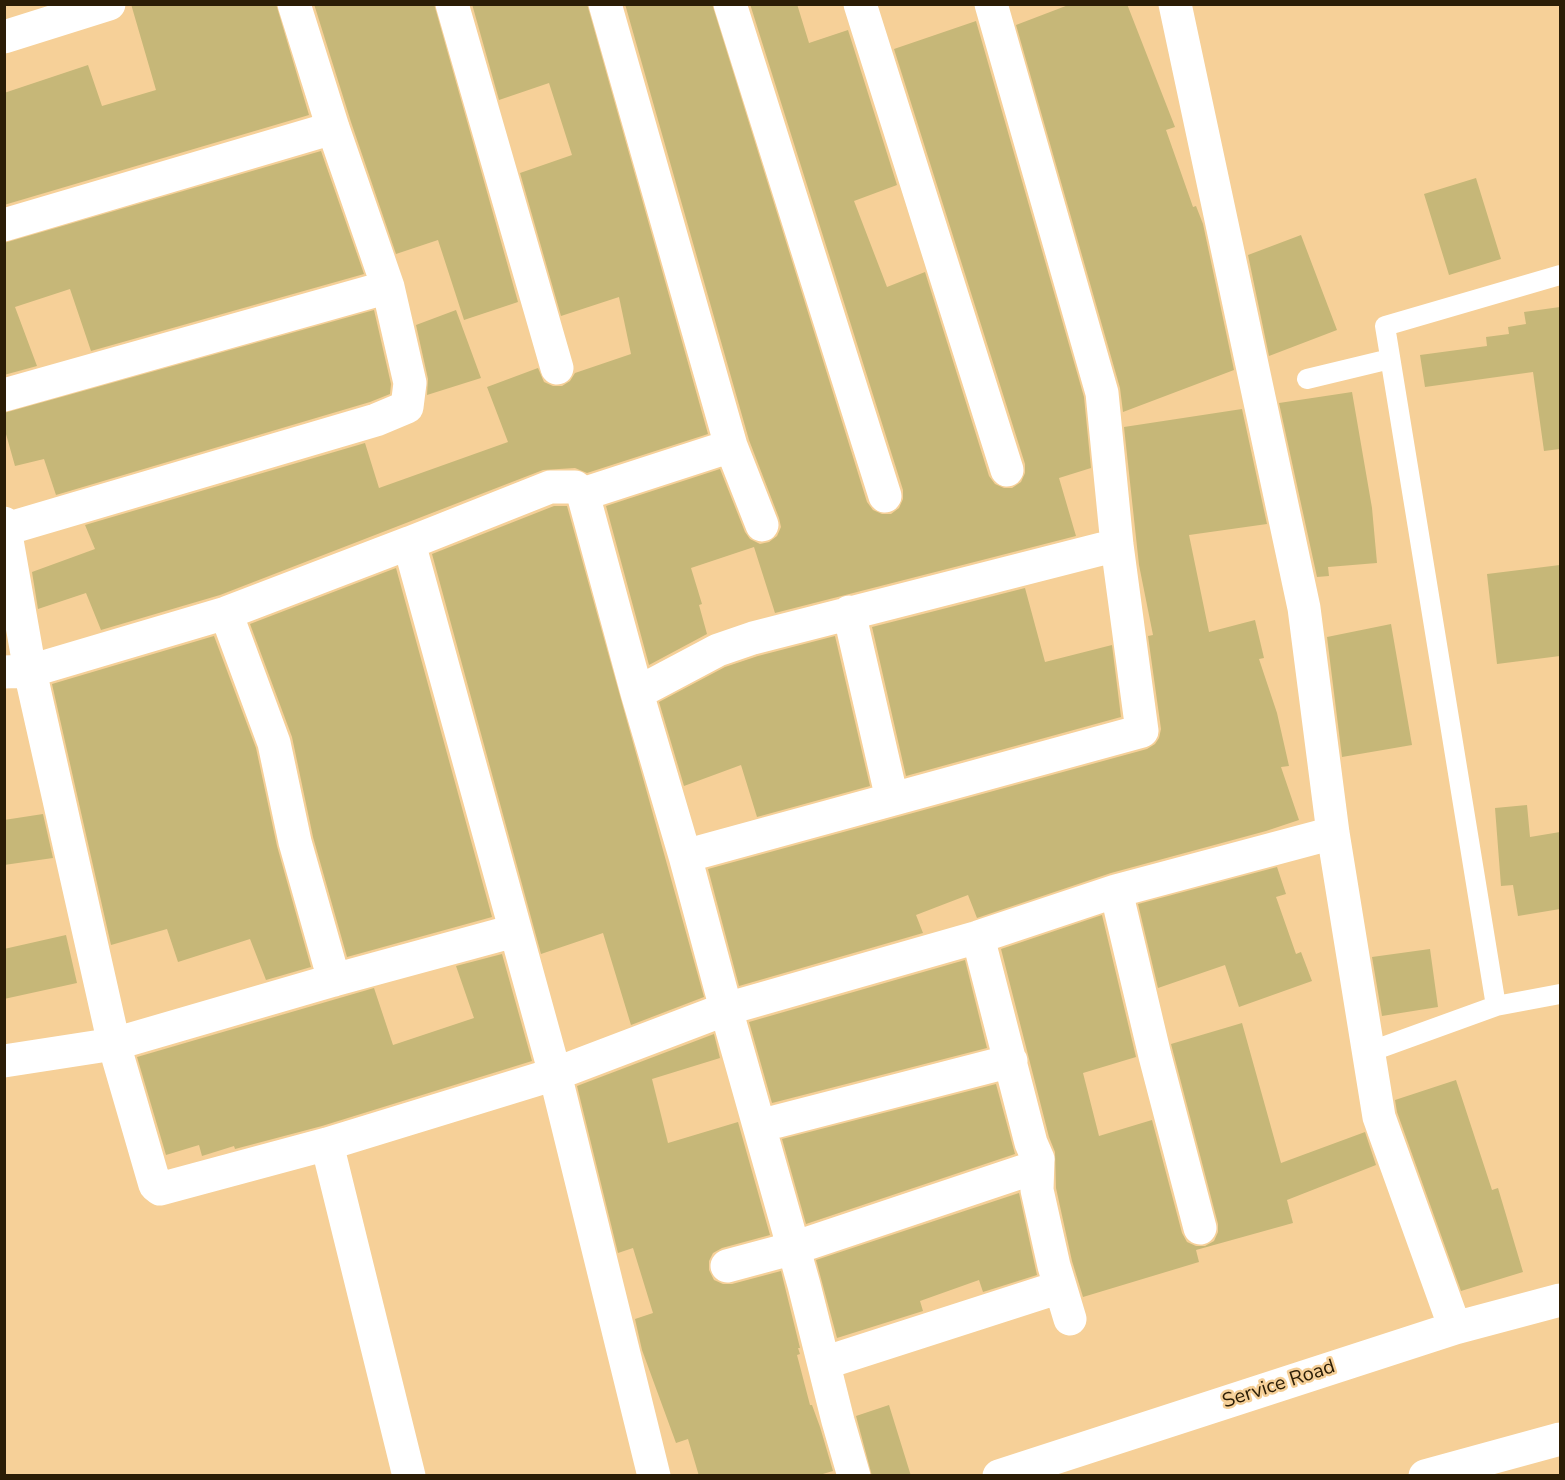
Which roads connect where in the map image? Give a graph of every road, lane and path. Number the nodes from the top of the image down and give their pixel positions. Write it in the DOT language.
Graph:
graph roads {
  1 [pos="109,4"];
  2 [pos="294,4"];
  3 [pos="452,4"];
  4 [pos="605,4"];
  5 [pos="730,4"];
  6 [pos="860,4"];
  7 [pos="991,4"];
  8 [pos="1175,4"];
  9 [pos="4,37"];
  10 [pos="333,128"];
  11 [pos="4,225"];
  12 [pos="1560,275"];
  13 [pos="388,286"];
  14 [pos="1390,359"];
  15 [pos="557,368"];
  16 [pos="1307,379"];
  17 [pos="4,395"];
  18 [pos="731,446"];
  19 [pos="1007,470"];
  20 [pos="583,494"];
  21 [pos="885,496"];
  22 [pos="762,525"];
  23 [pos="5,526"];
  24 [pos="409,543"];
  25 [pos="1117,545"];
  26 [pos="849,612"];
  27 [pos="226,613"];
  28 [pos="17,671"];
  29 [pos="637,693"];
  30 [pos="892,799"];
  31 [pos="1333,833"];
  32 [pos="685,856"];
  33 [pos="1116,891"];
  34 [pos="514,931"];
  35 [pos="978,937"];
  36 [pos="334,980"];
  37 [pos="1560,994"];
  38 [pos="1496,1006"];
  39 [pos="726,1009"];
  40 [pos="114,1044"];
  41 [pos="1369,1052"];
  42 [pos="4,1061"];
  43 [pos="1011,1061"];
  44 [pos="555,1074"];
  45 [pos="759,1126"];
  46 [pos="327,1144"];
  47 [pos="1038,1159"];
  48 [pos="1200,1228"];
  49 [pos="794,1248"];
  50 [pos="727,1266"];
  51 [pos="1060,1287"];
  52 [pos="1560,1300"];
  53 [pos="1070,1319"];
  54 [pos="1455,1328"];
  55 [pos="824,1363"];
  56 [pos="1560,1439"];
  57 [pos="409,1476"];
  58 [pos="654,1476"];
  59 [pos="854,1476"];
  60 [pos="999,1476"];
  61 [pos="1425,1476"];
  1 -- 9 [label="street"];
  2 -- 10 [label="street"];
  3 -- 15 [label="street"];
  4 -- 18 [label="street"];
  5 -- 21 [label="street"];
  6 -- 19 [label="street"];
  7 -- 25 [label="street"];
  8 -- 31 [label="street"];
  10 -- 11 [label="street"];
  10 -- 13 [label="street"];
  12 -- 14 [label="lane"];
  13 -- 17 [label="street"];
  13 -- 23 [label="street"];
  14 -- 16 [label="lane"];
  14 -- 38 [label="lane"];
  18 -- 20 [label="street"];
  18 -- 22 [label="street"];
  20 -- 24 [label="street"];
  20 -- 29 [label="street"];
  23 -- 28 [label="street"];
  24 -- 27 [label="street"];
  24 -- 34 [label="street"];
  25 -- 26 [label="street"];
  25 -- 30 [label="street"];
  26 -- 29 [label="street"];
  26 -- 30 [label="street"];
  27 -- 28 [label="street"];
  27 -- 36 [label="street"];
  28 -- 40 [label="street"];
  29 -- 32 [label="street"];
  30 -- 32 [label="street"];
  31 -- 33 [label="street"];
  31 -- 41 [label="street"];
  32 -- 39 [label="street"];
  33 -- 35 [label="street"];
  33 -- 48 [label="street"];
  34 -- 36 [label="street"];
  34 -- 44 [label="street"];
  35 -- 39 [label="street"];
  35 -- 43 [label="street"];
  36 -- 40 [label="street"];
  37 -- 38 [label="lane"];
  38 -- 41 [label="lane"];
  39 -- 44 [label="street"];
  39 -- 45 [label="street"];
  40 -- 42 [label="street"];
  40 -- 46 [label="street"];
  41 -- 54 [label="street"];
  43 -- 45 [label="street"];
  43 -- 47 [label="street"];
  44 -- 46 [label="street"];
  44 -- 58 [label="street"];
  45 -- 49 [label="street"];
  46 -- 57 [label="street"];
  47 -- 49 [label="street"];
  47 -- 51 [label="street"];
  49 -- 50 [label="street"];
  49 -- 55 [label="street"];
  51 -- 53 [label="street"];
  51 -- 55 [label="street"];
  52 -- 54 [label="street, Service Road"];
  54 -- 60 [label="street, Service Road"];
  55 -- 59 [label="street"];
  56 -- 61 [label="street"];
}
